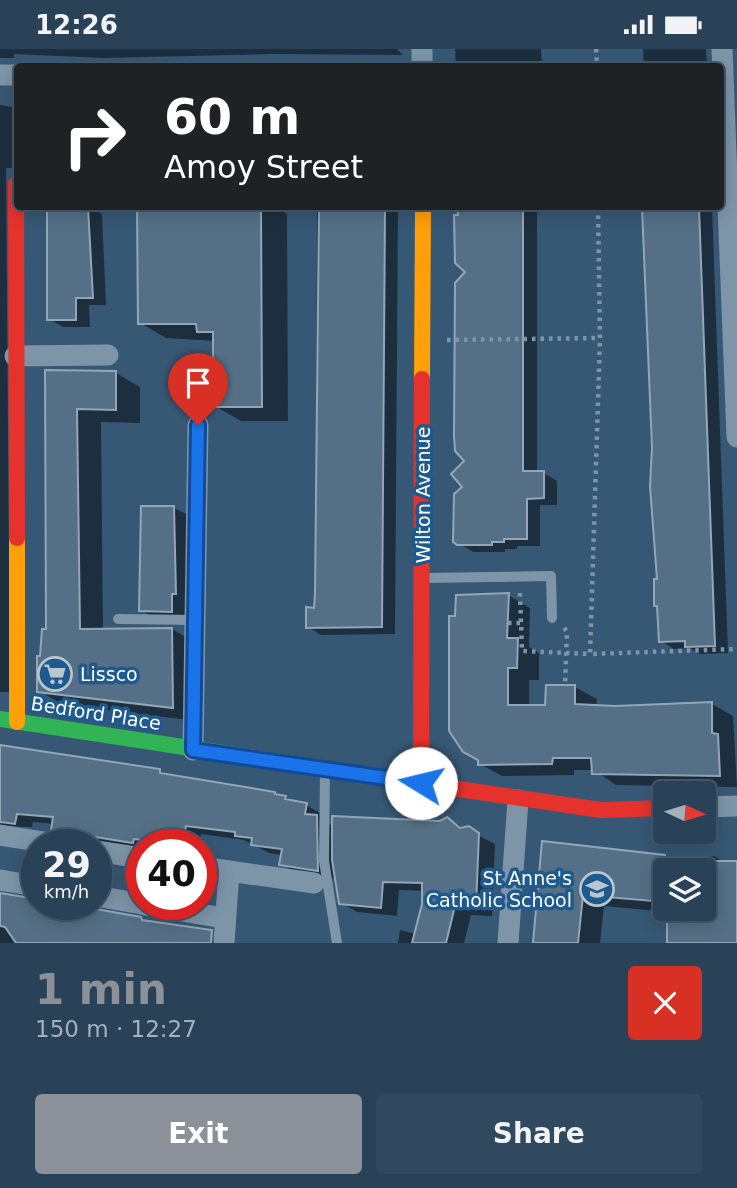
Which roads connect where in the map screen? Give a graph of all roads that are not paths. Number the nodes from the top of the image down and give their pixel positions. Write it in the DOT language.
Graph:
graph roads {
  1 [pos="724,101"];
  2 [pos="16,210"];
  3 [pos="422,210"];
  4 [pos="108,355"];
  5 [pos="15,356"];
  6 [pos="196,391"];
  7 [pos="198,425"];
  8 [pos="737,437"];
  9 [pos="423,578"];
  10 [pos="552,618"];
  11 [pos="118,619"];
  12 [pos="197,619"];
  13 [pos="0,719"];
  14 [pos="17,722"];
  15 [pos="193,750"];
  16 [pos="325,767"];
  17 [pos="421,783"];
  18 [pos="518,800"];
  19 [pos="737,806"];
  20 [pos="716,807"];
  21 [pos="653,808"];
  22 [pos="0,835"];
  23 [pos="21,838"];
  24 [pos="217,869"];
  25 [pos="229,871"];
  26 [pos="0,880"];
  27 [pos="21,883"];
  28 [pos="314,883"];
  29 [pos="217,917"];
  30 [pos="224,918"];
  31 [pos="224,943"];
  32 [pos="337,943"];
  33 [pos="509,943"];
  1 -- 8 [label="street"];
  2 -- 5 [label="street"];
  3 -- 9 [label="street, Wilton Avenue"];
  4 -- 5 [label="street"];
  5 -- 14 [label="street"];
  6 -- 7 [label="lane"];
  7 -- 12 [label="street"];
  9 -- 10 [label="lane"];
  9 -- 17 [label="street, Wilton Avenue"];
  11 -- 12 [label="lane"];
  12 -- 15 [label="street"];
  13 -- 14 [label="street, Bedford Place"];
  14 -- 15 [label="street, Bedford Place"];
  15 -- 16 [label="street, Bedford Place"];
  16 -- 17 [label="street, Bedford Place"];
  16 -- 32 [label="lane"];
  17 -- 18 [label="street, Bedford Place"];
  18 -- 21 [label="street, Bedford Place"];
  18 -- 33 [label="street"];
  19 -- 20 [label="street"];
  22 -- 23 [label="street"];
  24 -- 25 [label="street"];
  25 -- 28 [label="street"];
  25 -- 30 [label="street"];
  26 -- 27 [label="street"];
  29 -- 30 [label="street"];
  30 -- 31 [label="street"];
}
